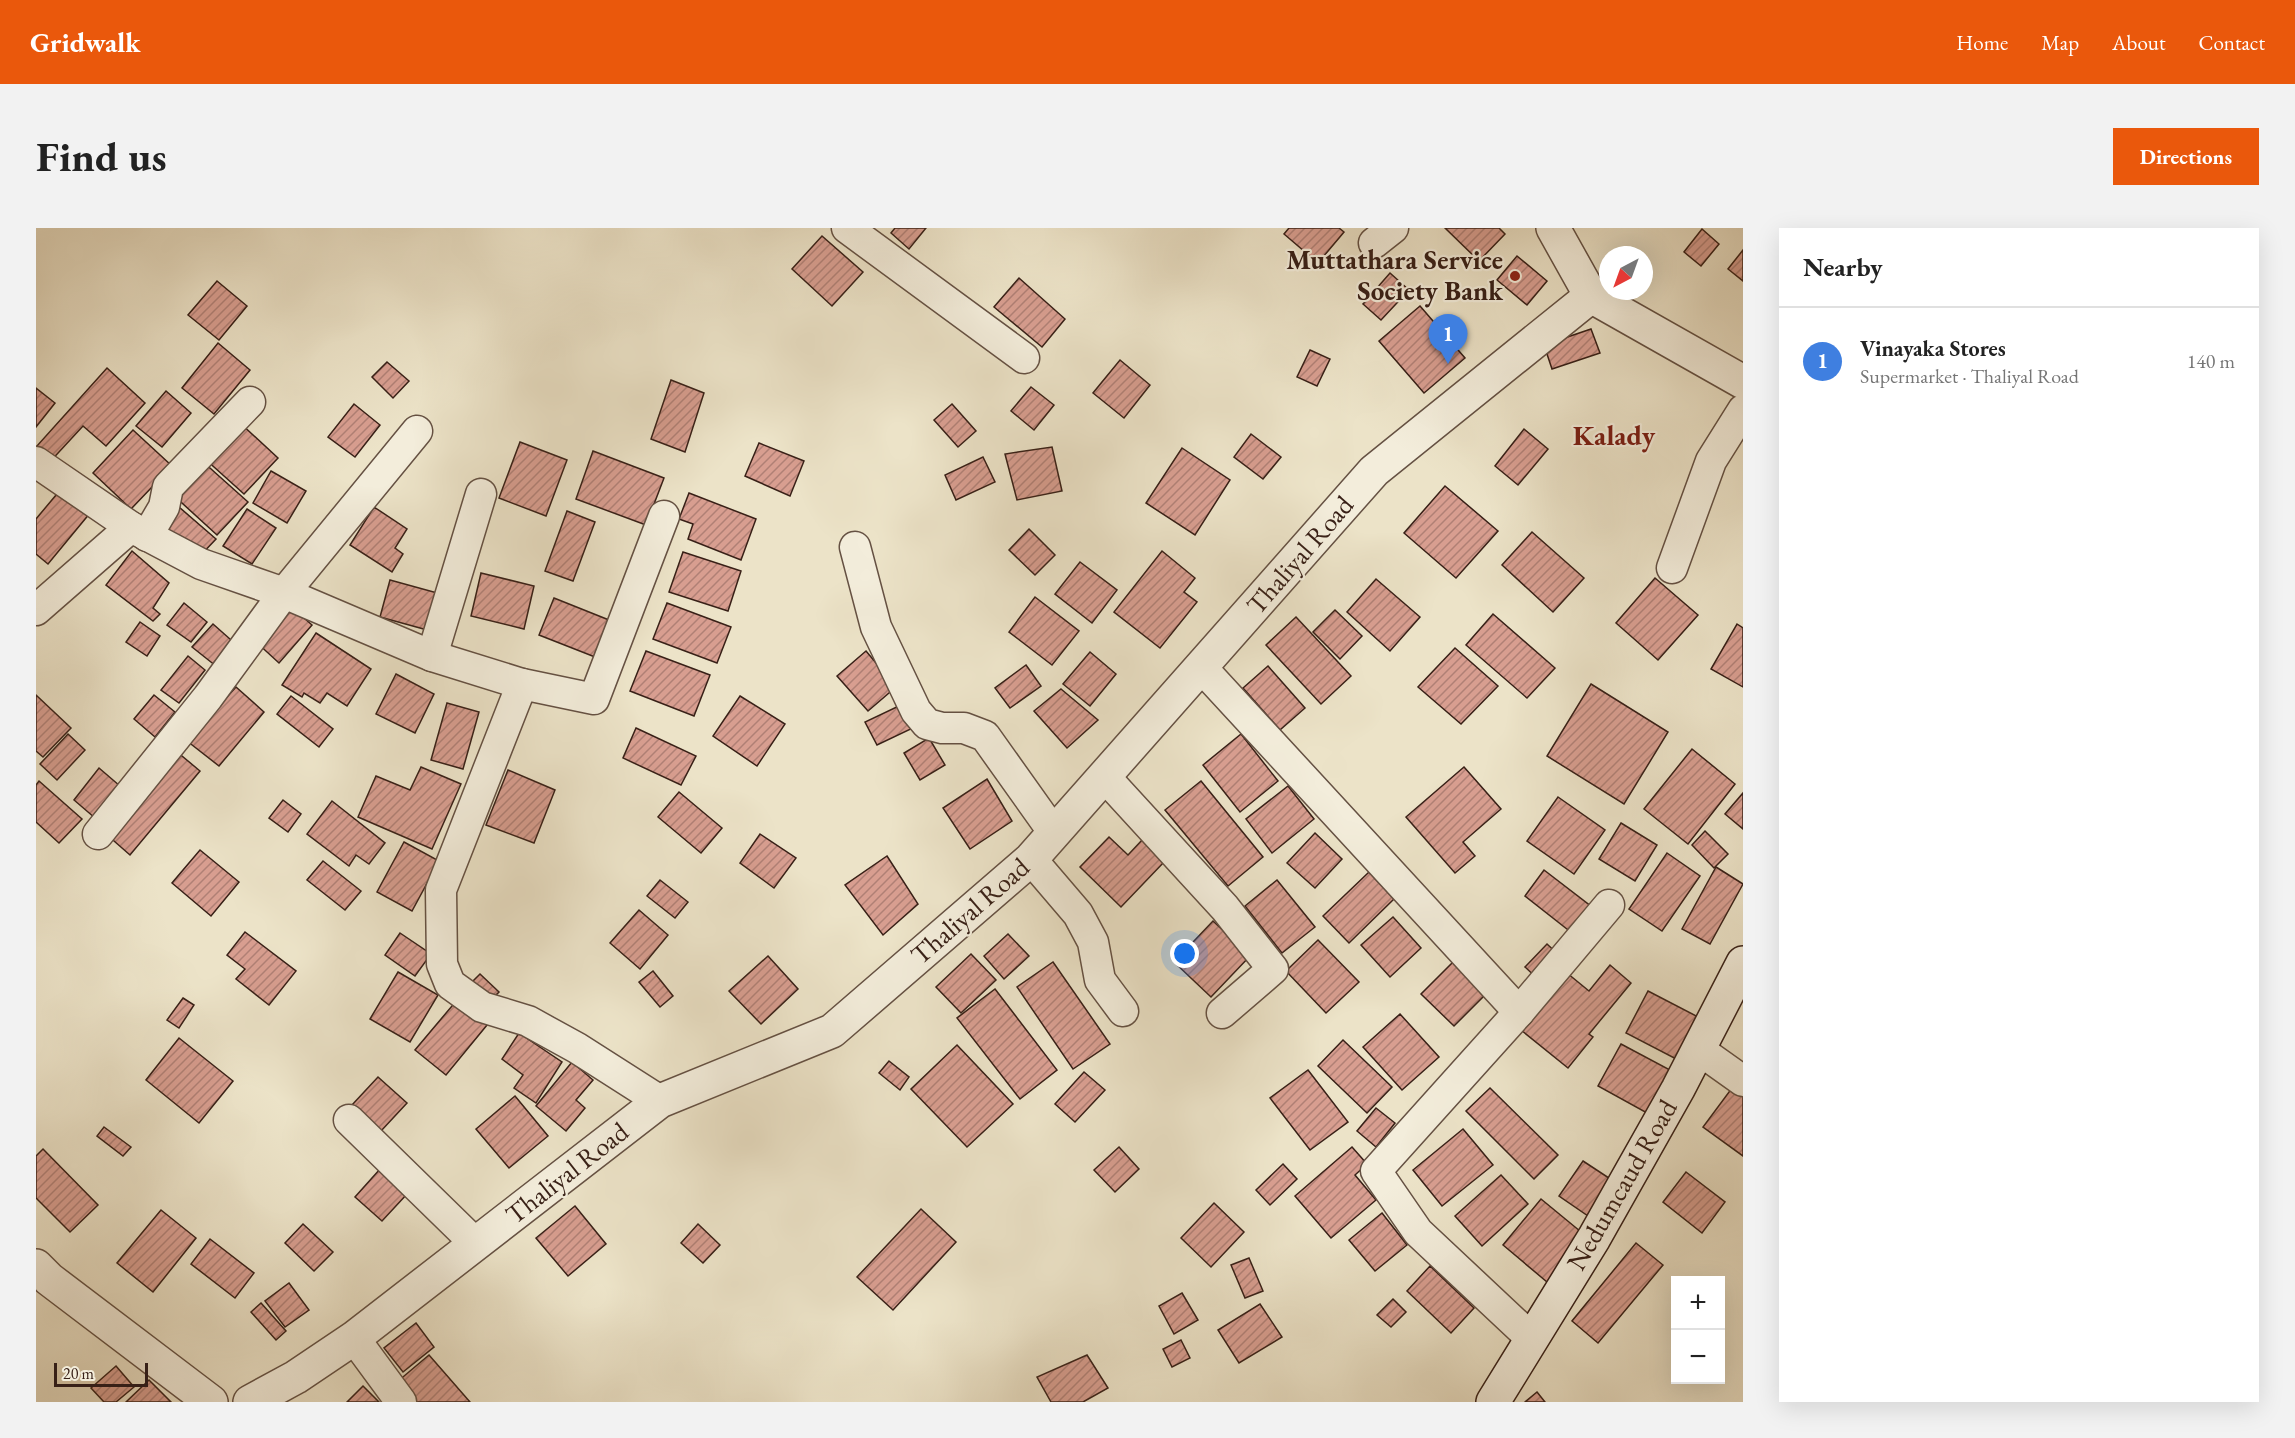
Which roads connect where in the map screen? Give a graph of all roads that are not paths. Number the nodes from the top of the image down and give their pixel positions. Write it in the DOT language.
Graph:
graph roads {
  1 [pos="847,228"];
  2 [pos="1554,228"];
  3 [pos="1591,296"];
  4 [pos="1024,358"];
  5 [pos="1743,382"];
  6 [pos="250,402"];
  7 [pos="1743,410"];
  8 [pos="417,431"];
  9 [pos="36,462"];
  10 [pos="481,494"];
  11 [pos="664,516"];
  12 [pos="139,531"];
  13 [pos="855,547"];
  14 [pos="1672,568"];
  15 [pos="284,593"];
  16 [pos="36,610"];
  17 [pos="432,656"];
  18 [pos="1201,667"];
  19 [pos="522,684"];
  20 [pos="1104,776"];
  21 [pos="1054,833"];
  22 [pos="98,834"];
  23 [pos="1030,859"];
  24 [pos="1609,905"];
  25 [pos="1743,963"];
  26 [pos="1123,1011"];
  27 [pos="1520,1012"];
  28 [pos="1222,1013"];
  29 [pos="1698,1049"];
  30 [pos="1743,1081"];
  31 [pos="660,1101"];
  32 [pos="349,1120"];
  33 [pos="476,1244"];
  34 [pos="36,1266"];
  35 [pos="354,1338"];
  36 [pos="1531,1338"];
  37 [pos="211,1402"];
  38 [pos="250,1402"];
  39 [pos="401,1402"];
  40 [pos="1492,1402"];
  1 -- 4 [label="street"];
  2 -- 3 [label="street"];
  3 -- 5 [label="street"];
  3 -- 18 [label="street, Thaliyal Road"];
  6 -- 12 [label="street"];
  7 -- 14 [label="street"];
  8 -- 15 [label="street"];
  9 -- 12 [label="street"];
  10 -- 17 [label="street"];
  11 -- 19 [label="street"];
  12 -- 15 [label="street"];
  12 -- 16 [label="street"];
  13 -- 21 [label="street"];
  15 -- 17 [label="street"];
  15 -- 22 [label="street"];
  17 -- 19 [label="street"];
  18 -- 20 [label="street, Thaliyal Road"];
  18 -- 27 [label="street"];
  19 -- 31 [label="street"];
  20 -- 21 [label="street, Thaliyal Road"];
  20 -- 28 [label="street"];
  21 -- 23 [label="street, Thaliyal Road"];
  23 -- 26 [label="street"];
  23 -- 31 [label="street, Thaliyal Road"];
  24 -- 27 [label="street"];
  25 -- 29 [label="street, Nedumcaud Road"];
  27 -- 36 [label="street"];
  29 -- 30 [label="street"];
  29 -- 36 [label="street, Nedumcaud Road"];
  31 -- 33 [label="street, Thaliyal Road"];
  32 -- 33 [label="street"];
  33 -- 35 [label="street, Thaliyal Road"];
  34 -- 37 [label="street"];
  35 -- 38 [label="street, Thaliyal Road"];
  35 -- 39 [label="street"];
  36 -- 40 [label="street, Nedumcaud Road"];
}
